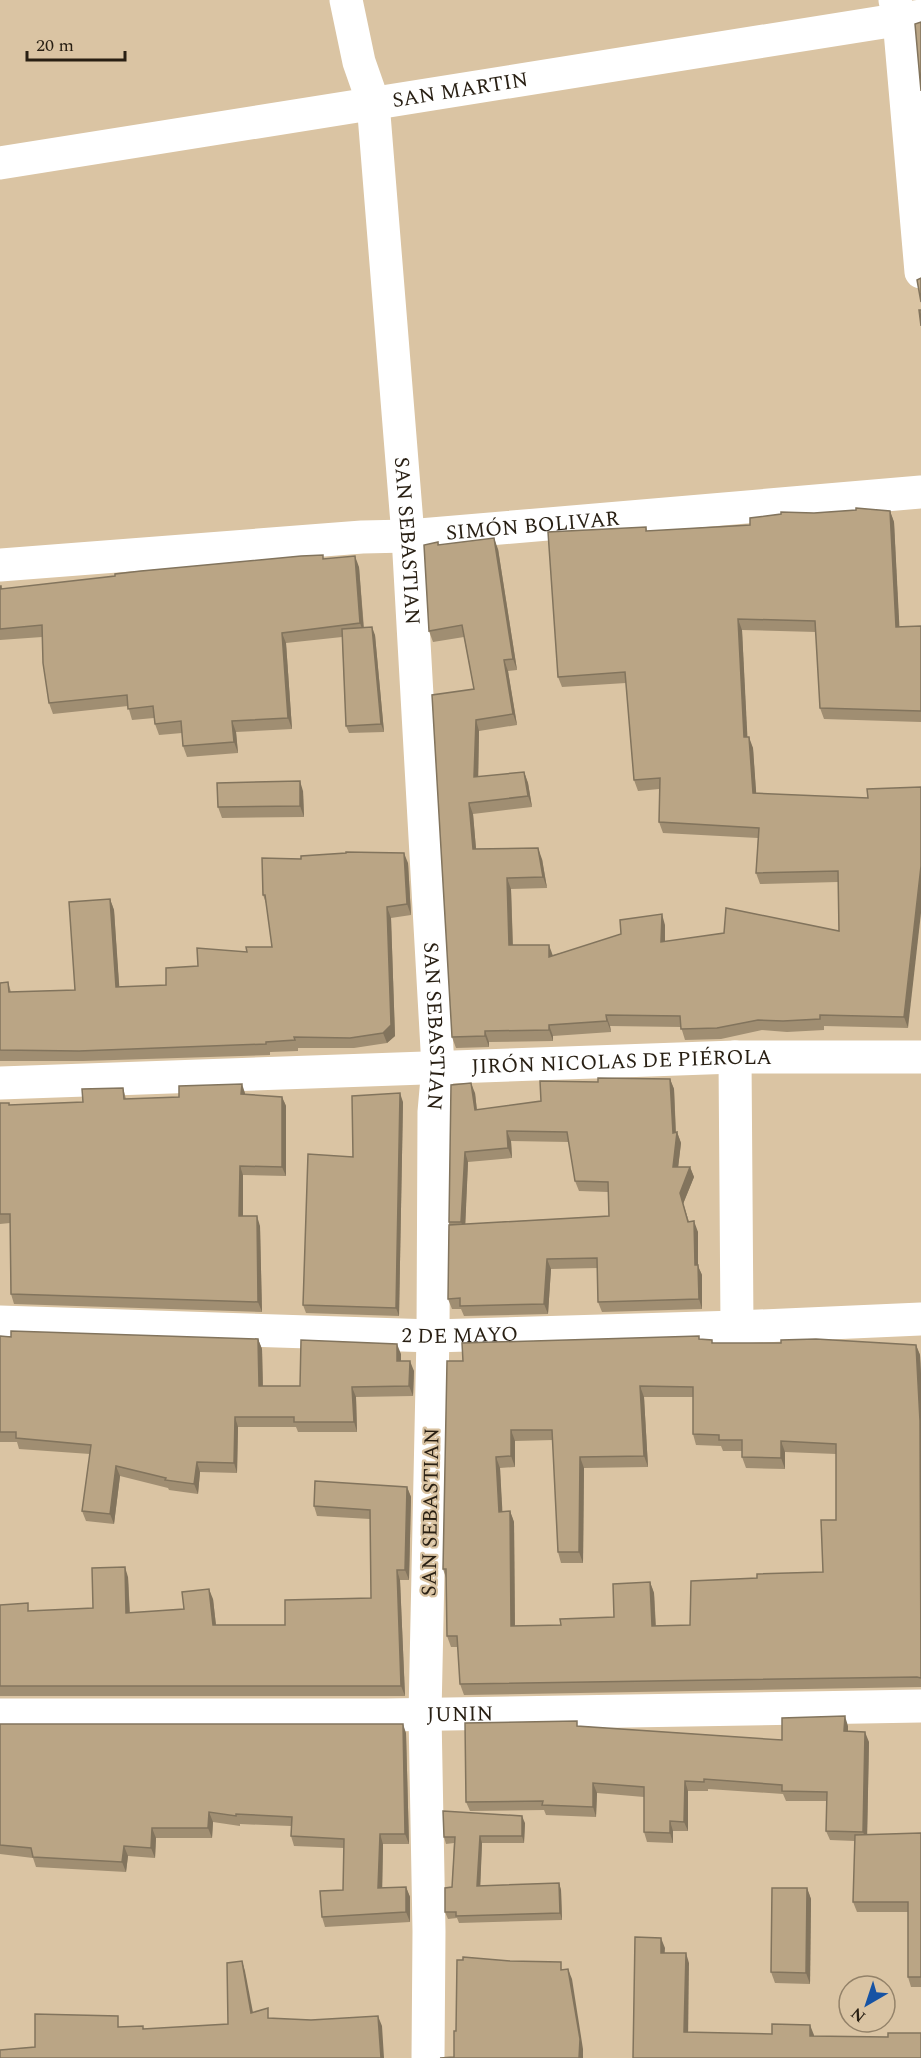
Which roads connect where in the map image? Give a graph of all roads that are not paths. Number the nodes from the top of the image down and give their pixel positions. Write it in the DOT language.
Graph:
graph roads {
  1 [pos="346,0"];
  2 [pos="905,12"];
  3 [pos="374,102"];
  4 [pos="0,163"];
  5 [pos="921,272"];
  6 [pos="921,492"];
  7 [pos="408,536"];
  8 [pos="0,565"];
  9 [pos="735,1057"];
  10 [pos="921,1057"];
  11 [pos="438,1067"];
  12 [pos="0,1083"];
  13 [pos="921,1318"];
  14 [pos="0,1322"];
  15 [pos="737,1328"];
  16 [pos="433,1336"];
  17 [pos="921,1706"];
  18 [pos="425,1714"];
  19 [pos="0,1715"];
  20 [pos="428,2058"];
  1 -- 3 [label="street, SAN SEBASTIAN"];
  2 -- 3 [label="street, SAN MARTIN"];
  2 -- 5 [label="street"];
  3 -- 4 [label="street, SAN MARTIN"];
  3 -- 7 [label="street, SAN SEBASTIAN"];
  6 -- 7 [label="street, SIMÓN BOLIVAR"];
  7 -- 8 [label="street, SIMÓN BOLIVAR"];
  7 -- 11 [label="street, SAN SEBASTIAN"];
  9 -- 10 [label="street, JIRÓN NICOLAS DE PIÉROLA"];
  9 -- 11 [label="street, JIRÓN NICOLAS DE PIÉROLA"];
  9 -- 15 [label="street"];
  11 -- 12 [label="street, JIRÓN NICOLAS DE PIÉROLA"];
  11 -- 16 [label="street, SAN SEBASTIAN"];
  13 -- 15 [label="street, 2 DE MAYO"];
  14 -- 16 [label="street, 2 DE MAYO"];
  15 -- 16 [label="street, 2 DE MAYO"];
  16 -- 18 [label="street, SAN SEBASTIAN"];
  17 -- 18 [label="street, JUNIN"];
  18 -- 19 [label="street, JUNIN"];
  18 -- 20 [label="street, SAN SEBASTIAN"];
}
